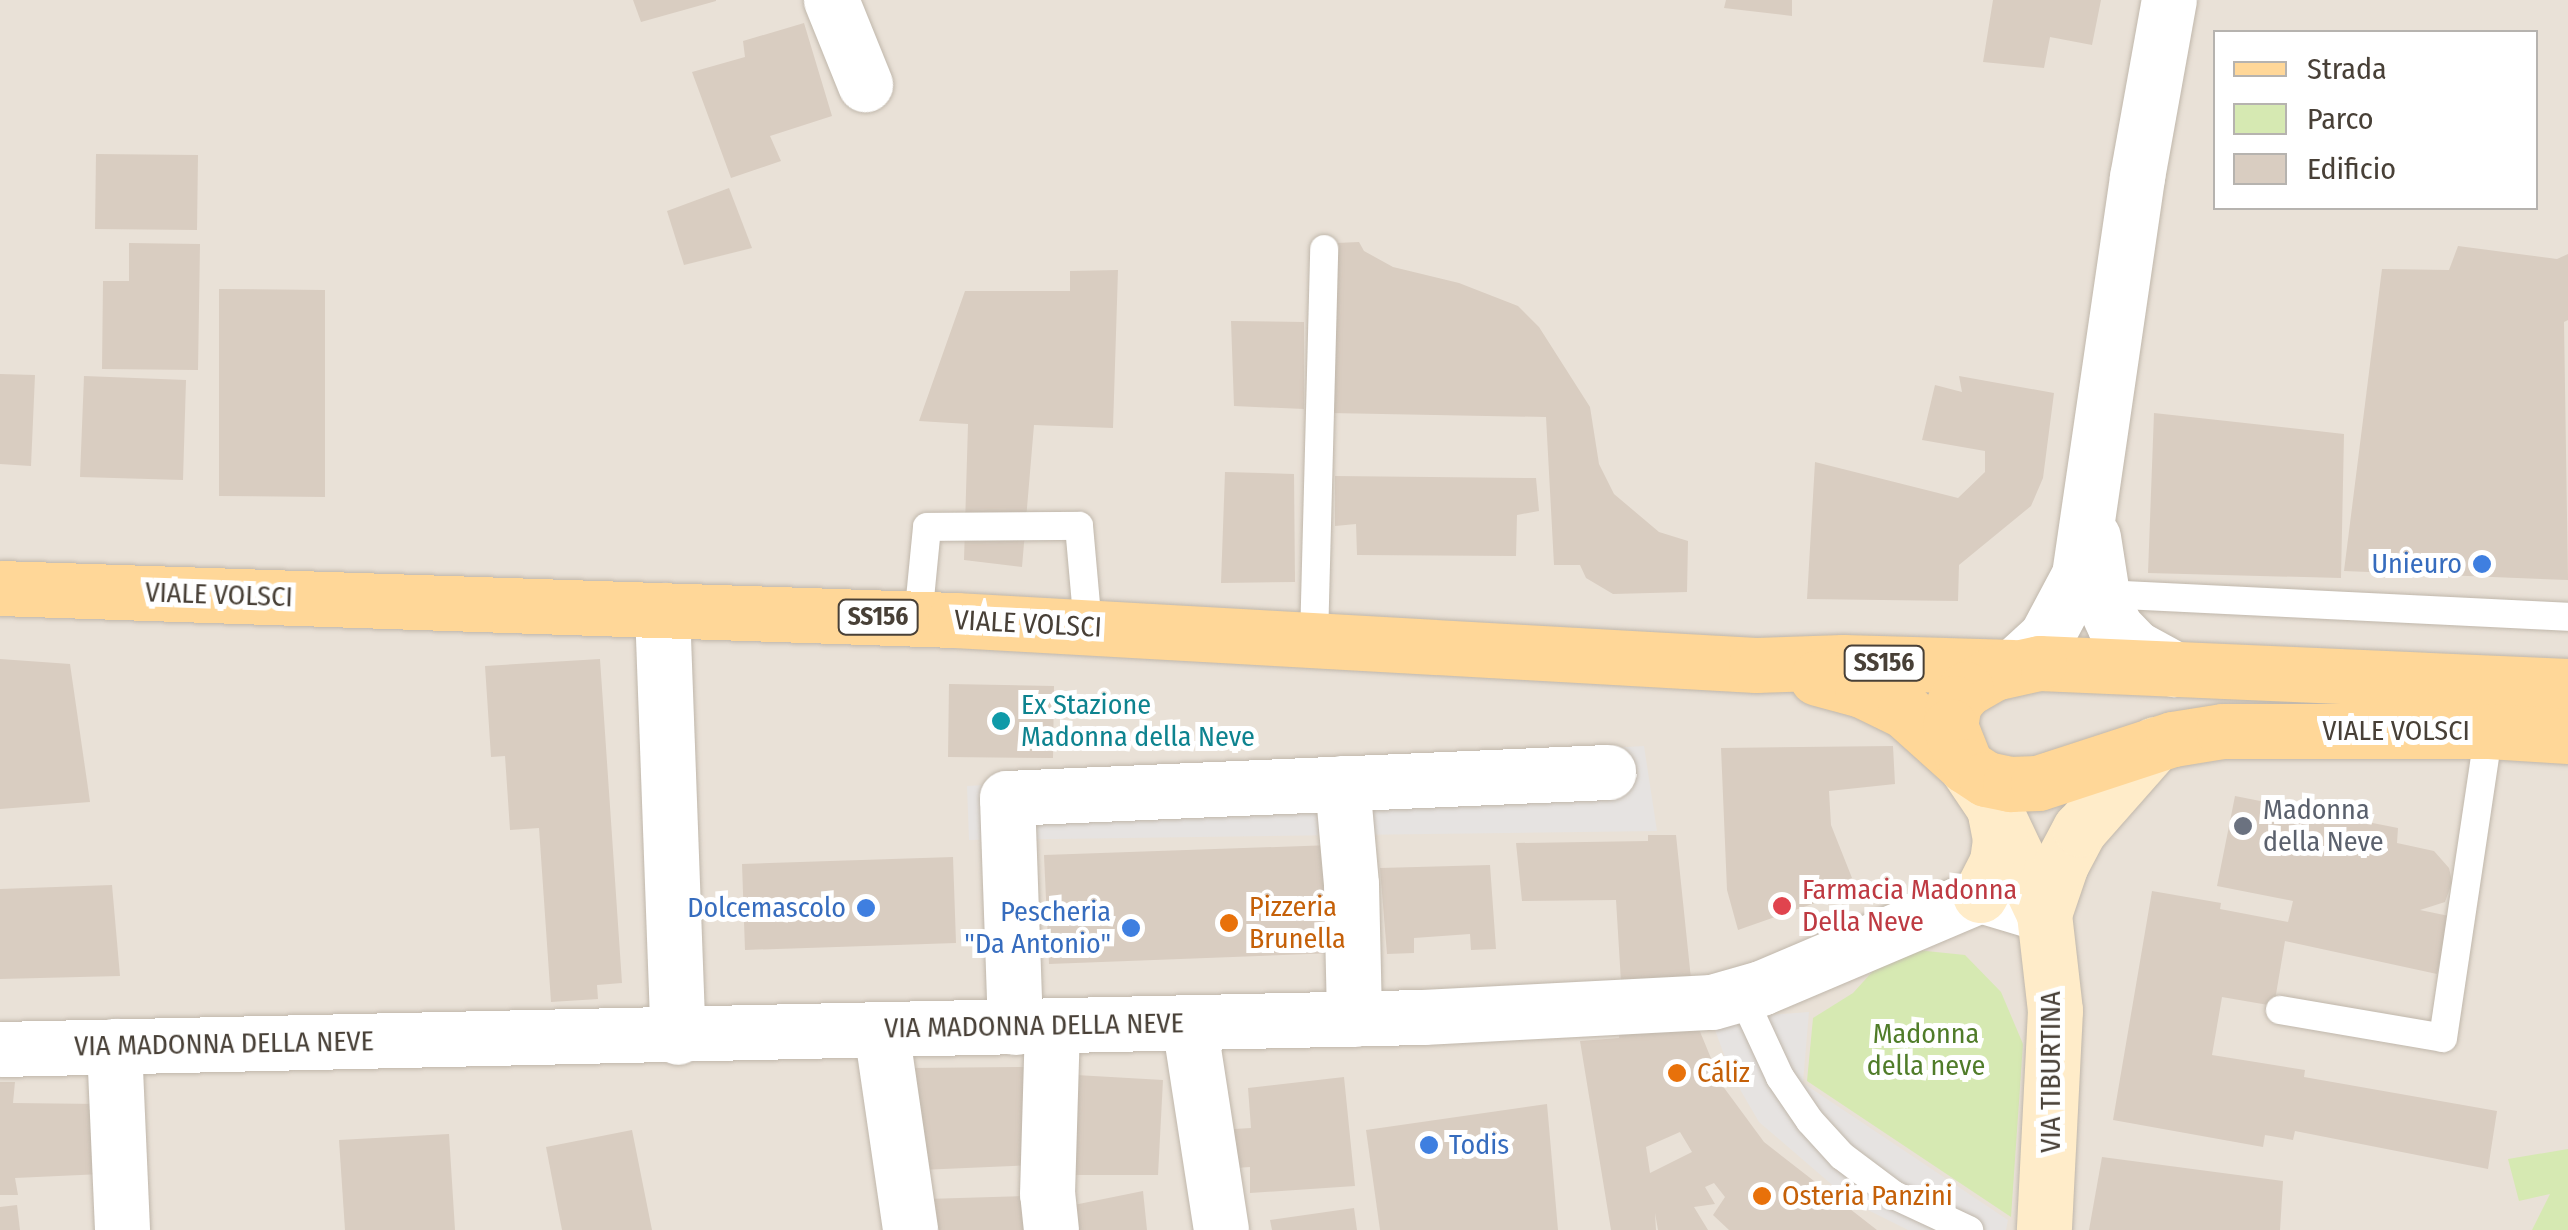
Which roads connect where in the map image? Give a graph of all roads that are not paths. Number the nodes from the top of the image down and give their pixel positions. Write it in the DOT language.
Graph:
graph roads {
  1 [pos="831,0"];
  2 [pos="2169,0"];
  3 [pos="864,84"];
  4 [pos="1324,248"];
  5 [pos="2090,520"];
  6 [pos="0,588"];
  7 [pos="2102,594"];
  8 [pos="662,610"];
  9 [pos="2568,617"];
  10 [pos="918,619"];
  11 [pos="1088,628"];
  12 [pos="1314,640"];
  13 [pos="1756,665"];
  14 [pos="2013,667"];
  15 [pos="2200,669"];
  16 [pos="2568,686"];
  17 [pos="2489,731"];
  18 [pos="2568,736"];
  19 [pos="2155,744"];
  20 [pos="1608,772"];
  21 [pos="1342,783"];
  22 [pos="1980,786"];
  23 [pos="1980,894"];
  24 [pos="2044,914"];
  25 [pos="1741,993"];
  26 [pos="2280,1010"];
  27 [pos="1354,1018"];
  28 [pos="1189,1022"];
  29 [pos="1034,1026"];
  30 [pos="881,1030"];
  31 [pos="678,1036"];
  32 [pos="114,1046"];
  33 [pos="0,1049"];
  34 [pos="122,1230"];
  35 [pos="910,1230"];
  36 [pos="1051,1230"];
  37 [pos="1221,1230"];
  38 [pos="1969,1230"];
  39 [pos="2044,1230"];
  1 -- 3 [label="street"];
  2 -- 5 [label="street"];
  4 -- 12 [label="lane"];
  5 -- 7 [label="street"];
  5 -- 14 [label="street"];
  6 -- 8 [label="main road, VIALE VOLSCI / SS156"];
  7 -- 9 [label="lane"];
  7 -- 15 [label="street"];
  8 -- 10 [label="main road, VIALE VOLSCI / SS156"];
  8 -- 31 [label="street"];
  10 -- 11 [label="main road, VIALE VOLSCI / SS156"];
  10 -- 11 [label="lane"];
  11 -- 12 [label="main road, VIALE VOLSCI / SS156"];
  12 -- 13 [label="main road, VIALE VOLSCI / SS156"];
  13 -- 14 [label="main road, SS156"];
  13 -- 22 [label="main road, SS156"];
  14 -- 15 [label="main road, VIALE VOLSCI"];
  14 -- 22 [label="main road"];
  15 -- 16 [label="main road, VIALE VOLSCI"];
  17 -- 18 [label="main road, VIALE VOLSCI"];
  17 -- 19 [label="main road, VIALE VOLSCI"];
  17 -- 26 [label="lane"];
  19 -- 22 [label="main road, VIALE VOLSCI"];
  19 -- 24 [label="street"];
  20 -- 21 [label="street"];
  21 -- 27 [label="street"];
  21 -- 29 [label="street"];
  22 -- 23 [label="street"];
  22 -- 24 [label="street"];
  23 -- 24 [label="street"];
  23 -- 25 [label="street, VIA MADONNA DELLA NEVE"];
  24 -- 39 [label="street, VIA TIBURTINA"];
  25 -- 27 [label="street, VIA MADONNA DELLA NEVE"];
  25 -- 38 [label="lane"];
  27 -- 28 [label="street, VIA MADONNA DELLA NEVE"];
  28 -- 29 [label="street, VIA MADONNA DELLA NEVE"];
  28 -- 37 [label="street"];
  29 -- 30 [label="street, VIA MADONNA DELLA NEVE"];
  29 -- 36 [label="street"];
  30 -- 31 [label="street, VIA MADONNA DELLA NEVE"];
  30 -- 35 [label="street"];
  31 -- 32 [label="street, VIA MADONNA DELLA NEVE"];
  32 -- 33 [label="street, VIA MADONNA DELLA NEVE"];
  32 -- 34 [label="street"];
}
